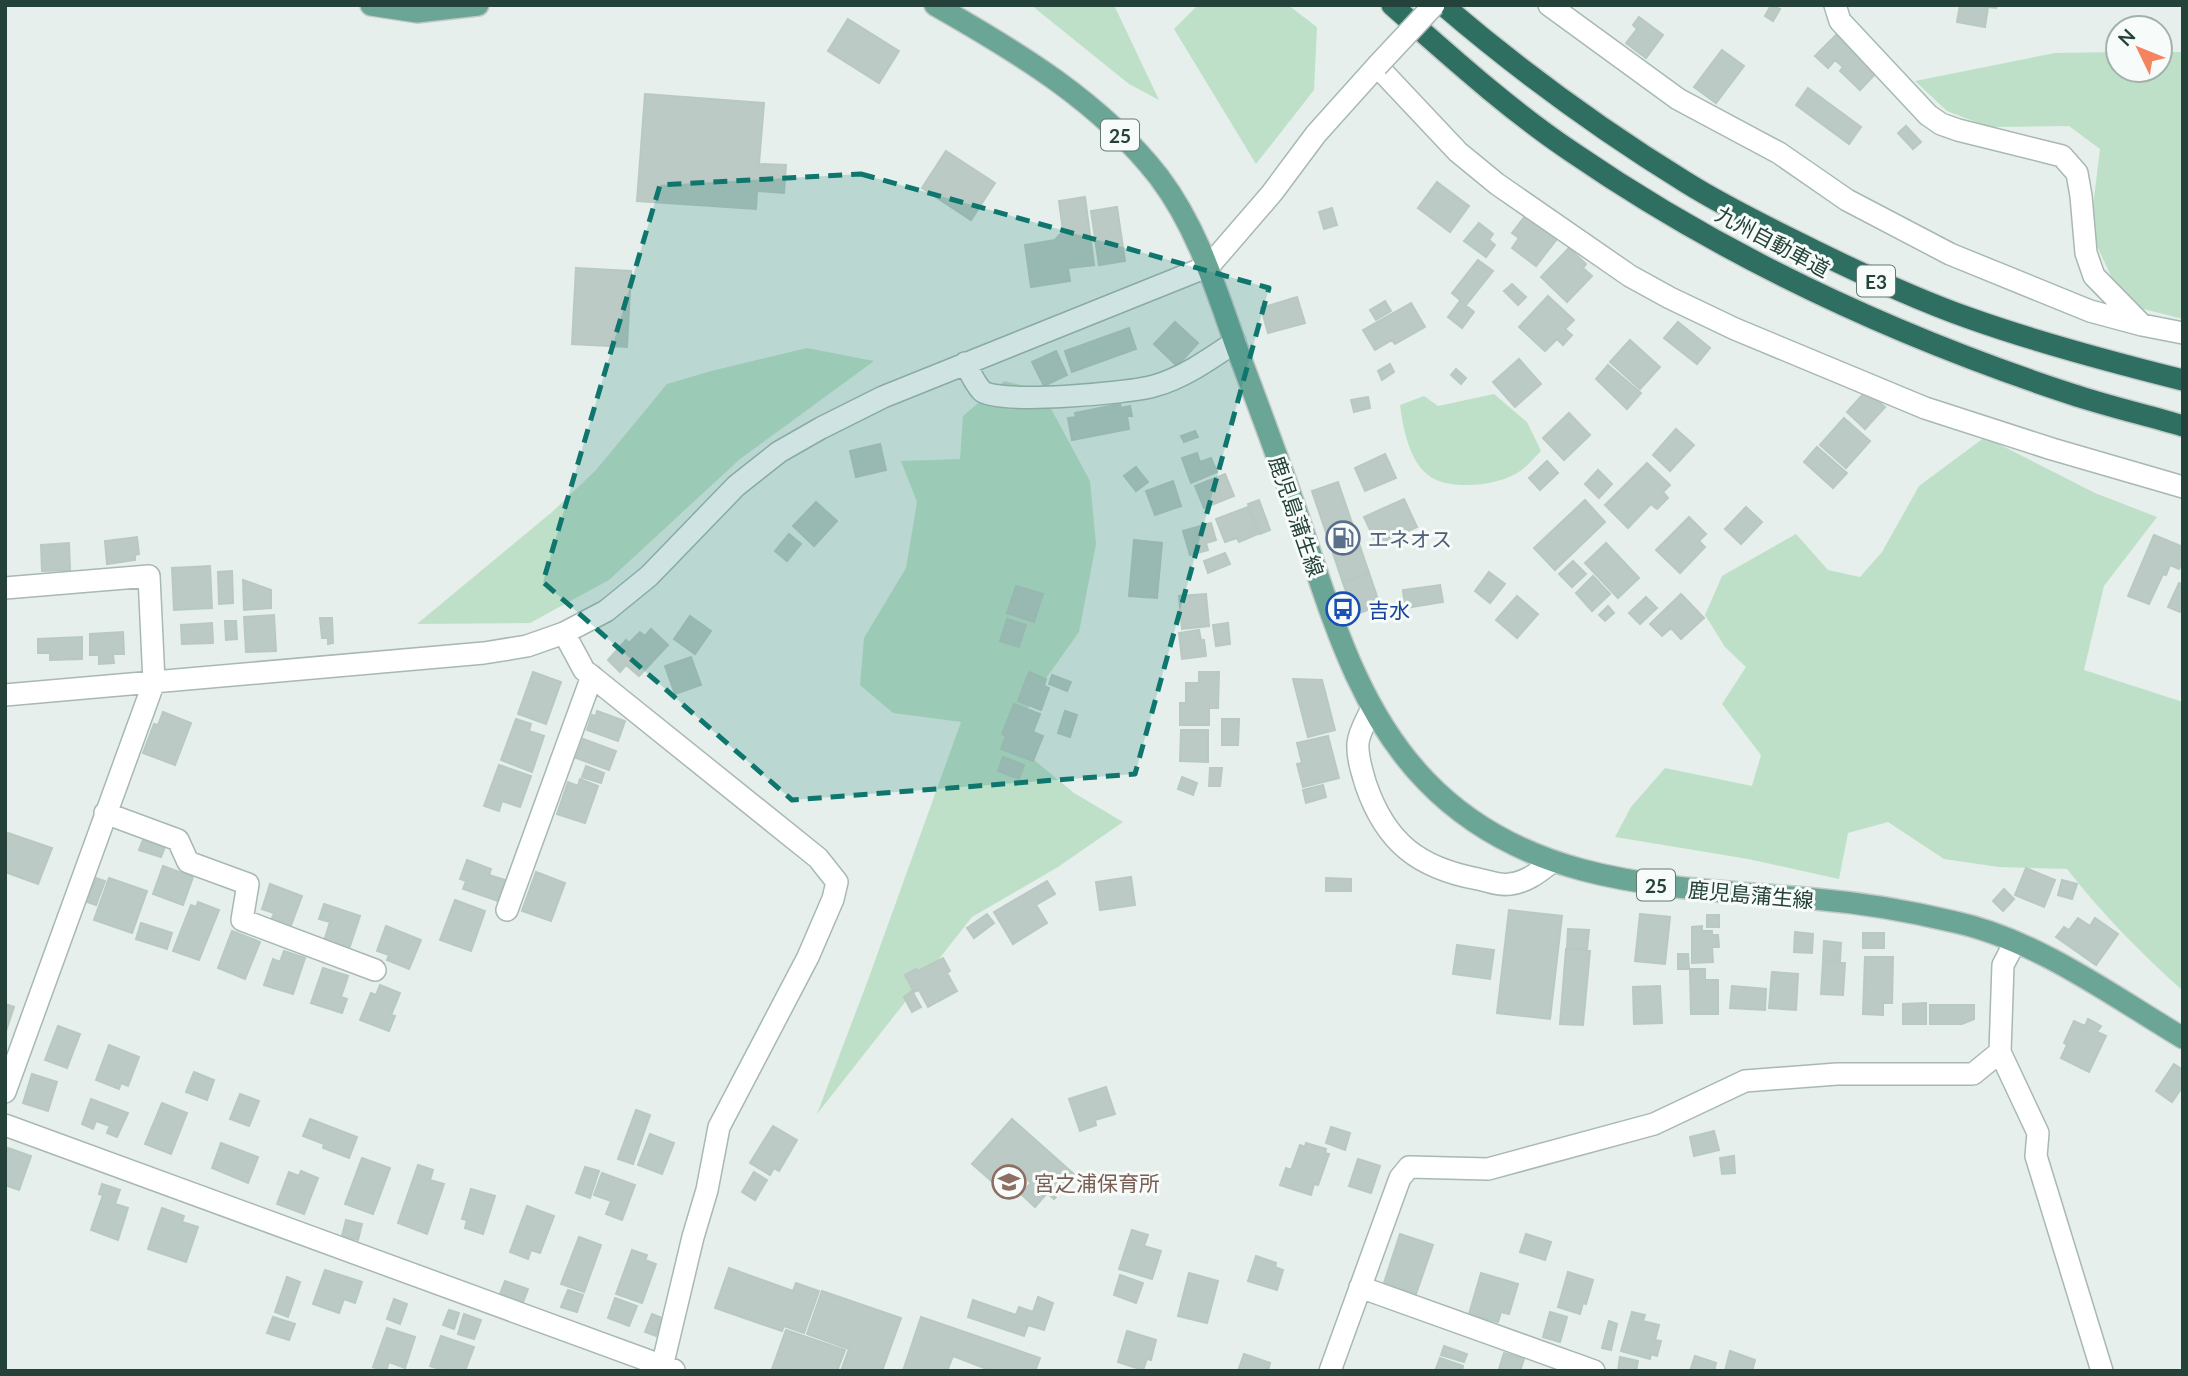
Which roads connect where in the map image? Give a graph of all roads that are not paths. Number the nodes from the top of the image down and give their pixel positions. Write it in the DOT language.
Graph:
graph roads {
  1 [pos="371,5"];
  2 [pos="478,5"];
  3 [pos="935,5"];
  4 [pos="1392,5"];
  5 [pos="1434,5"];
  6 [pos="1443,5"];
  7 [pos="1549,5"];
  8 [pos="1835,5"];
  9 [pos="1377,66"];
  10 [pos="1209,266"];
  11 [pos="2142,325"];
  12 [pos="2183,333"];
  13 [pos="1235,342"];
  14 [pos="965,363"];
  15 [pos="2183,380"];
  16 [pos="2183,426"];
  17 [pos="2183,487"];
  18 [pos="5,588"];
  19 [pos="564,633"];
  20 [pos="592,676"];
  21 [pos="154,682"];
  22 [pos="5,695"];
  23 [pos="1372,708"];
  24 [pos="105,813"];
  25 [pos="1552,862"];
  26 [pos="507,909"];
  27 [pos="2015,942"];
  28 [pos="375,970"];
  29 [pos="2183,1038"];
  30 [pos="2000,1052"];
  31 [pos="5,1092"];
  32 [pos="5,1125"];
  33 [pos="1360,1287"];
  34 [pos="667,1369"];
  35 [pos="1330,1371"];
  36 [pos="1594,1371"];
  37 [pos="2102,1371"];
  1 -- 2 [label="main road"];
  3 -- 10 [label="main road, 鹿児島蒲生線 / 25"];
  4 -- 16 [label="highway, 九州自動車道 / E3"];
  5 -- 9 [label="street, bridge"];
  6 -- 15 [label="highway, 九州自動車道 / E3"];
  7 -- 11 [label="street"];
  8 -- 11 [label="street"];
  9 -- 10 [label="street"];
  9 -- 17 [label="street"];
  10 -- 13 [label="main road, 鹿児島蒲生線 / 25"];
  10 -- 14 [label="street"];
  11 -- 12 [label="street"];
  13 -- 14 [label="street"];
  13 -- 23 [label="main road, 鹿児島蒲生線 / 25"];
  14 -- 19 [label="street"];
  18 -- 21 [label="street"];
  19 -- 20 [label="street"];
  19 -- 21 [label="street"];
  20 -- 26 [label="street"];
  20 -- 34 [label="street"];
  21 -- 22 [label="street"];
  21 -- 24 [label="street"];
  23 -- 25 [label="main road, 鹿児島蒲生線 / 25"];
  23 -- 25 [label="street"];
  24 -- 28 [label="street"];
  24 -- 31 [label="street"];
  25 -- 27 [label="main road, 鹿児島蒲生線 / 25"];
  27 -- 29 [label="main road, 鹿児島蒲生線 / 25"];
  27 -- 30 [label="street"];
  30 -- 33 [label="street"];
  30 -- 37 [label="street"];
  32 -- 34 [label="street"];
  33 -- 35 [label="street"];
  33 -- 36 [label="street"];
}
